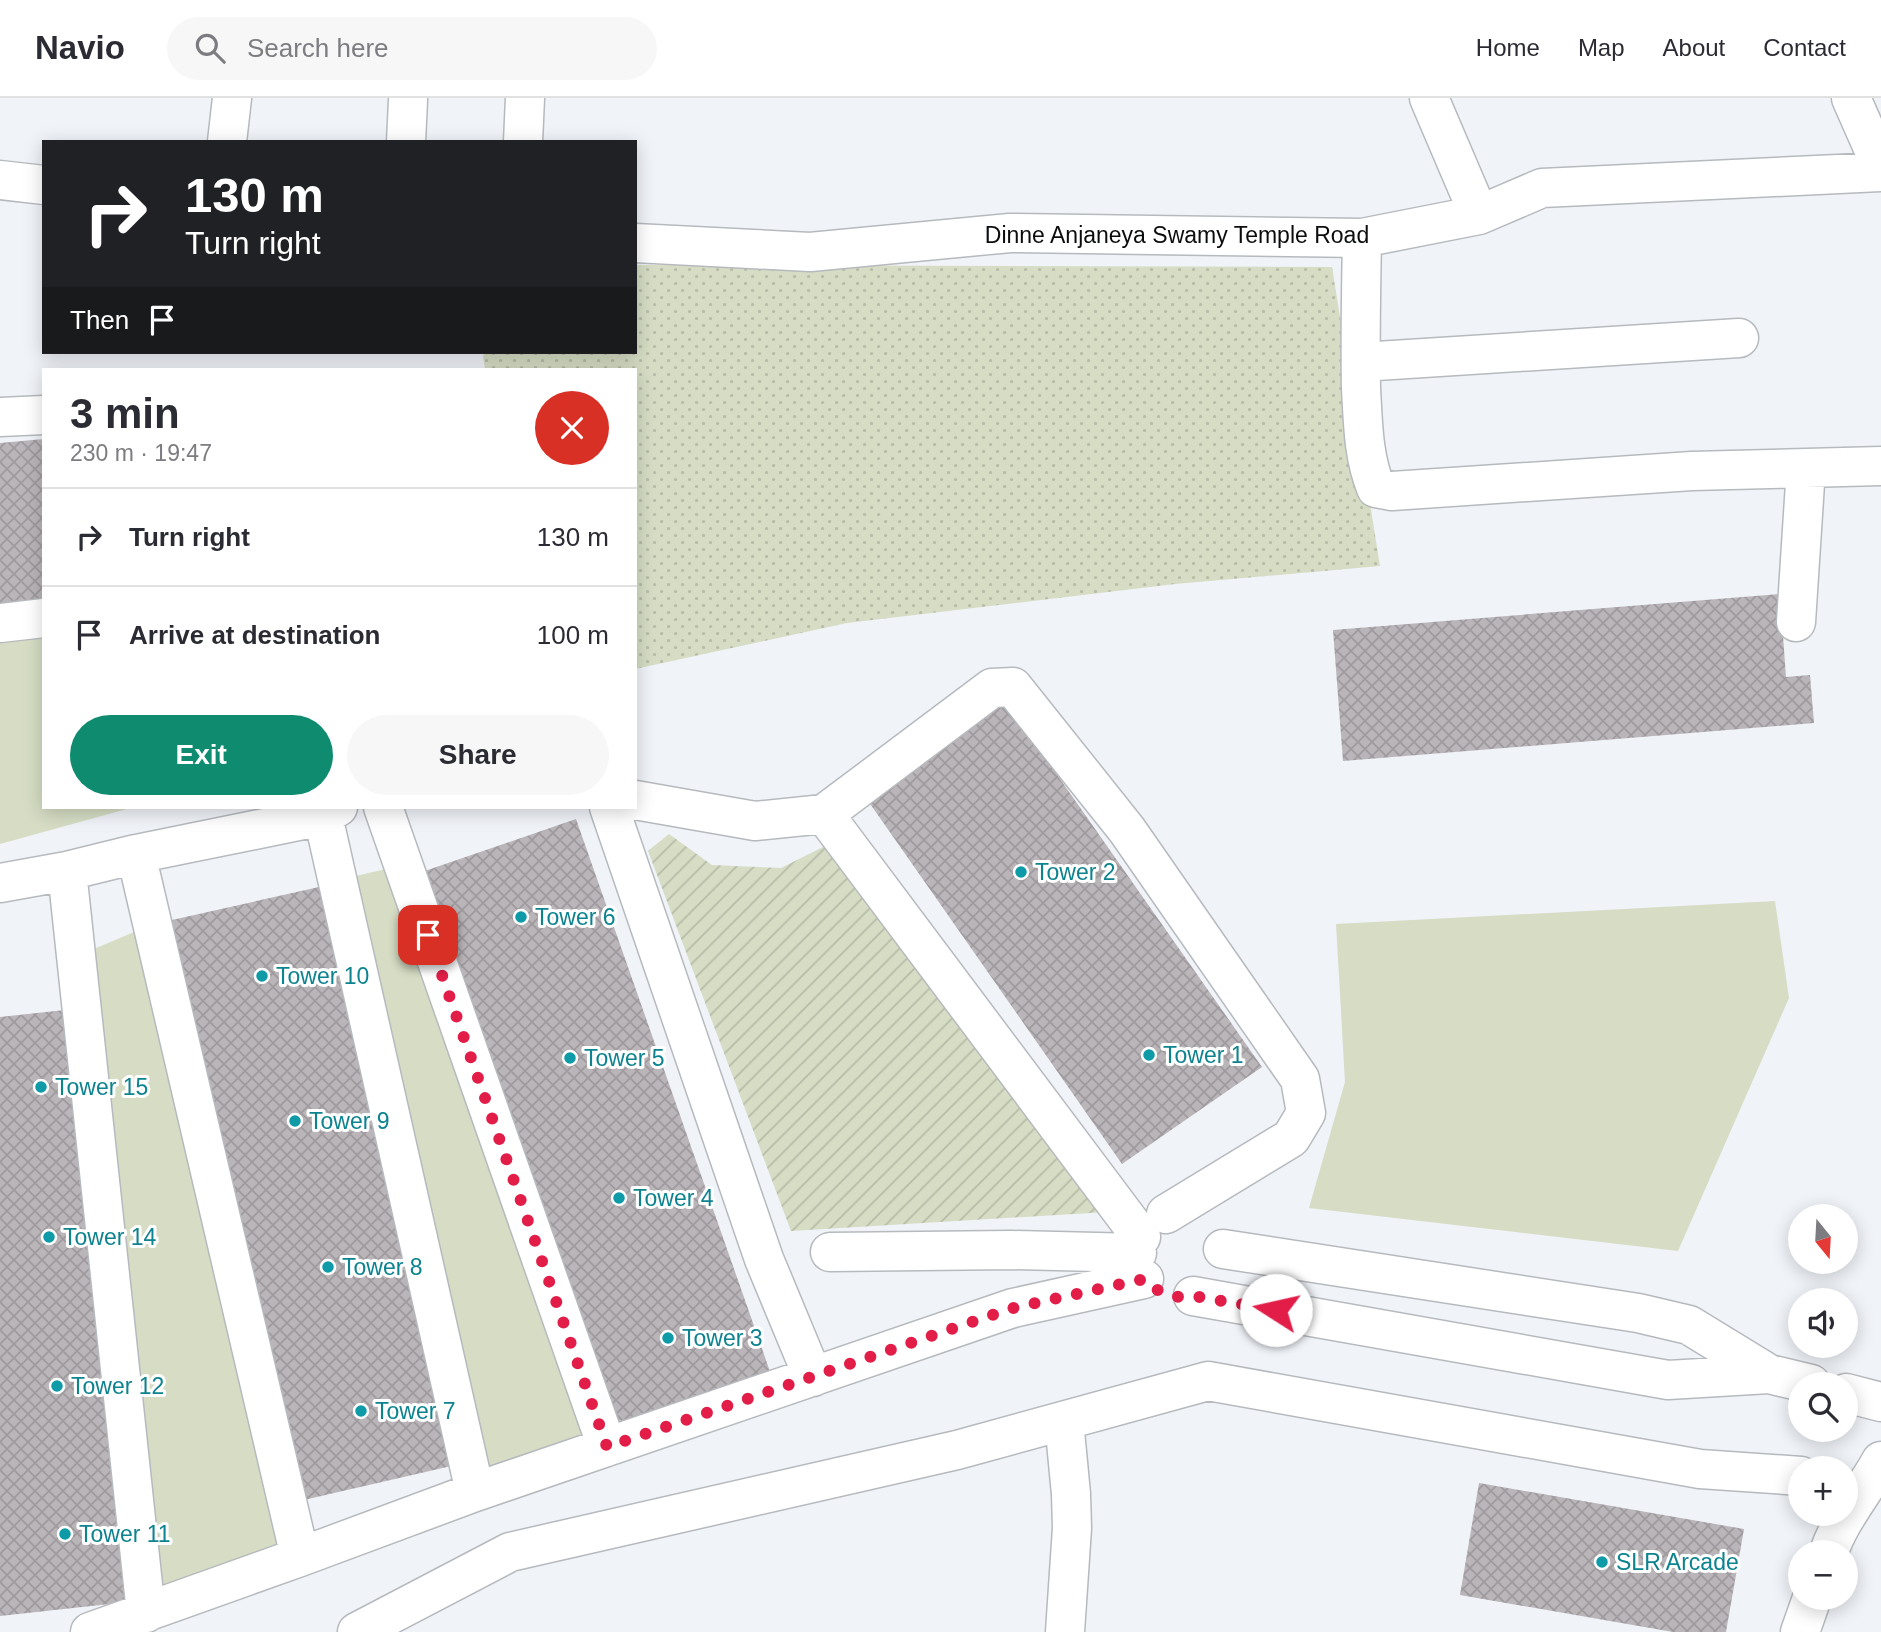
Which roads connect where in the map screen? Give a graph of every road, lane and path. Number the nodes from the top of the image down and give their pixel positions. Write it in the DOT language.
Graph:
graph roads {
  1 [pos="232,98"];
  2 [pos="525,98"];
  3 [pos="1429,98"];
  4 [pos="1852,98"];
  5 [pos="408,100"];
  6 [pos="227,140"];
  7 [pos="406,140"];
  8 [pos="523,140"];
  9 [pos="1881,166"];
  10 [pos="1881,172"];
  11 [pos="0,180"];
  12 [pos="42,185"];
  13 [pos="1479,215"];
  14 [pos="1362,238"];
  15 [pos="637,243"];
  16 [pos="1740,338"];
  17 [pos="1361,362"];
  18 [pos="42,415"];
  19 [pos="0,417"];
  20 [pos="1881,466"];
  21 [pos="1806,468"];
  22 [pos="42,618"];
  23 [pos="1796,622"];
  24 [pos="0,623"];
  25 [pos="637,800"];
  26 [pos="384,809"];
  27 [pos="610,809"];
  28 [pos="330,811"];
  29 [pos="824,814"];
  30 [pos="136,854"];
  31 [pos="67,871"];
  32 [pos="0,883"];
  33 [pos="1147,1246"];
  34 [pos="1223,1249"];
  35 [pos="830,1252"];
  36 [pos="1193,1296"];
  37 [pos="1769,1374"];
  38 [pos="813,1377"];
  39 [pos="1788,1379"];
  40 [pos="1858,1396"];
  41 [pos="1881,1402"];
  42 [pos="1064,1421"];
  43 [pos="607,1447"];
  44 [pos="1788,1475"];
  45 [pos="1865,1475"];
  46 [pos="475,1492"];
  47 [pos="1833,1540"];
  48 [pos="300,1558"];
  49 [pos="1808,1610"];
  50 [pos="146,1613"];
  51 [pos="90,1632"];
  52 [pos="357,1632"];
  53 [pos="1065,1632"];
  54 [pos="1800,1632"];
  1 -- 6 [label="street"];
  2 -- 8 [label="street"];
  3 -- 13 [label="street"];
  4 -- 9 [label="street"];
  5 -- 7 [label="street"];
  10 -- 13 [label="street, Dinne Anjaneya Swamy Temple Road"];
  11 -- 12 [label="street"];
  13 -- 14 [label="street, Dinne Anjaneya Swamy Temple Road"];
  14 -- 15 [label="street, Dinne Anjaneya Swamy Temple Road"];
  14 -- 17 [label="street"];
  16 -- 17 [label="street"];
  17 -- 21 [label="street"];
  18 -- 19 [label="street"];
  20 -- 21 [label="street"];
  21 -- 23 [label="street"];
  22 -- 24 [label="street"];
  25 -- 29 [label="street"];
  26 -- 43 [label="street"];
  27 -- 38 [label="street"];
  28 -- 30 [label="street"];
  28 -- 46 [label="street"];
  29 -- 33 [label="street"];
  29 -- 33 [label="street"];
  30 -- 31 [label="street"];
  30 -- 48 [label="street"];
  31 -- 32 [label="street"];
  31 -- 50 [label="street"];
  33 -- 34 [label="street"];
  33 -- 35 [label="street"];
  33 -- 36 [label="street"];
  33 -- 38 [label="street"];
  34 -- 36 [label="street"];
  34 -- 37 [label="street"];
  36 -- 37 [label="street"];
  37 -- 39 [label="street"];
  38 -- 43 [label="street"];
  40 -- 41 [label="street"];
  42 -- 44 [label="street"];
  42 -- 52 [label="street"];
  42 -- 53 [label="street"];
  43 -- 46 [label="street"];
  45 -- 47 [label="street"];
  46 -- 48 [label="street"];
  48 -- 50 [label="street"];
  49 -- 54 [label="street"];
  50 -- 51 [label="street"];
}
